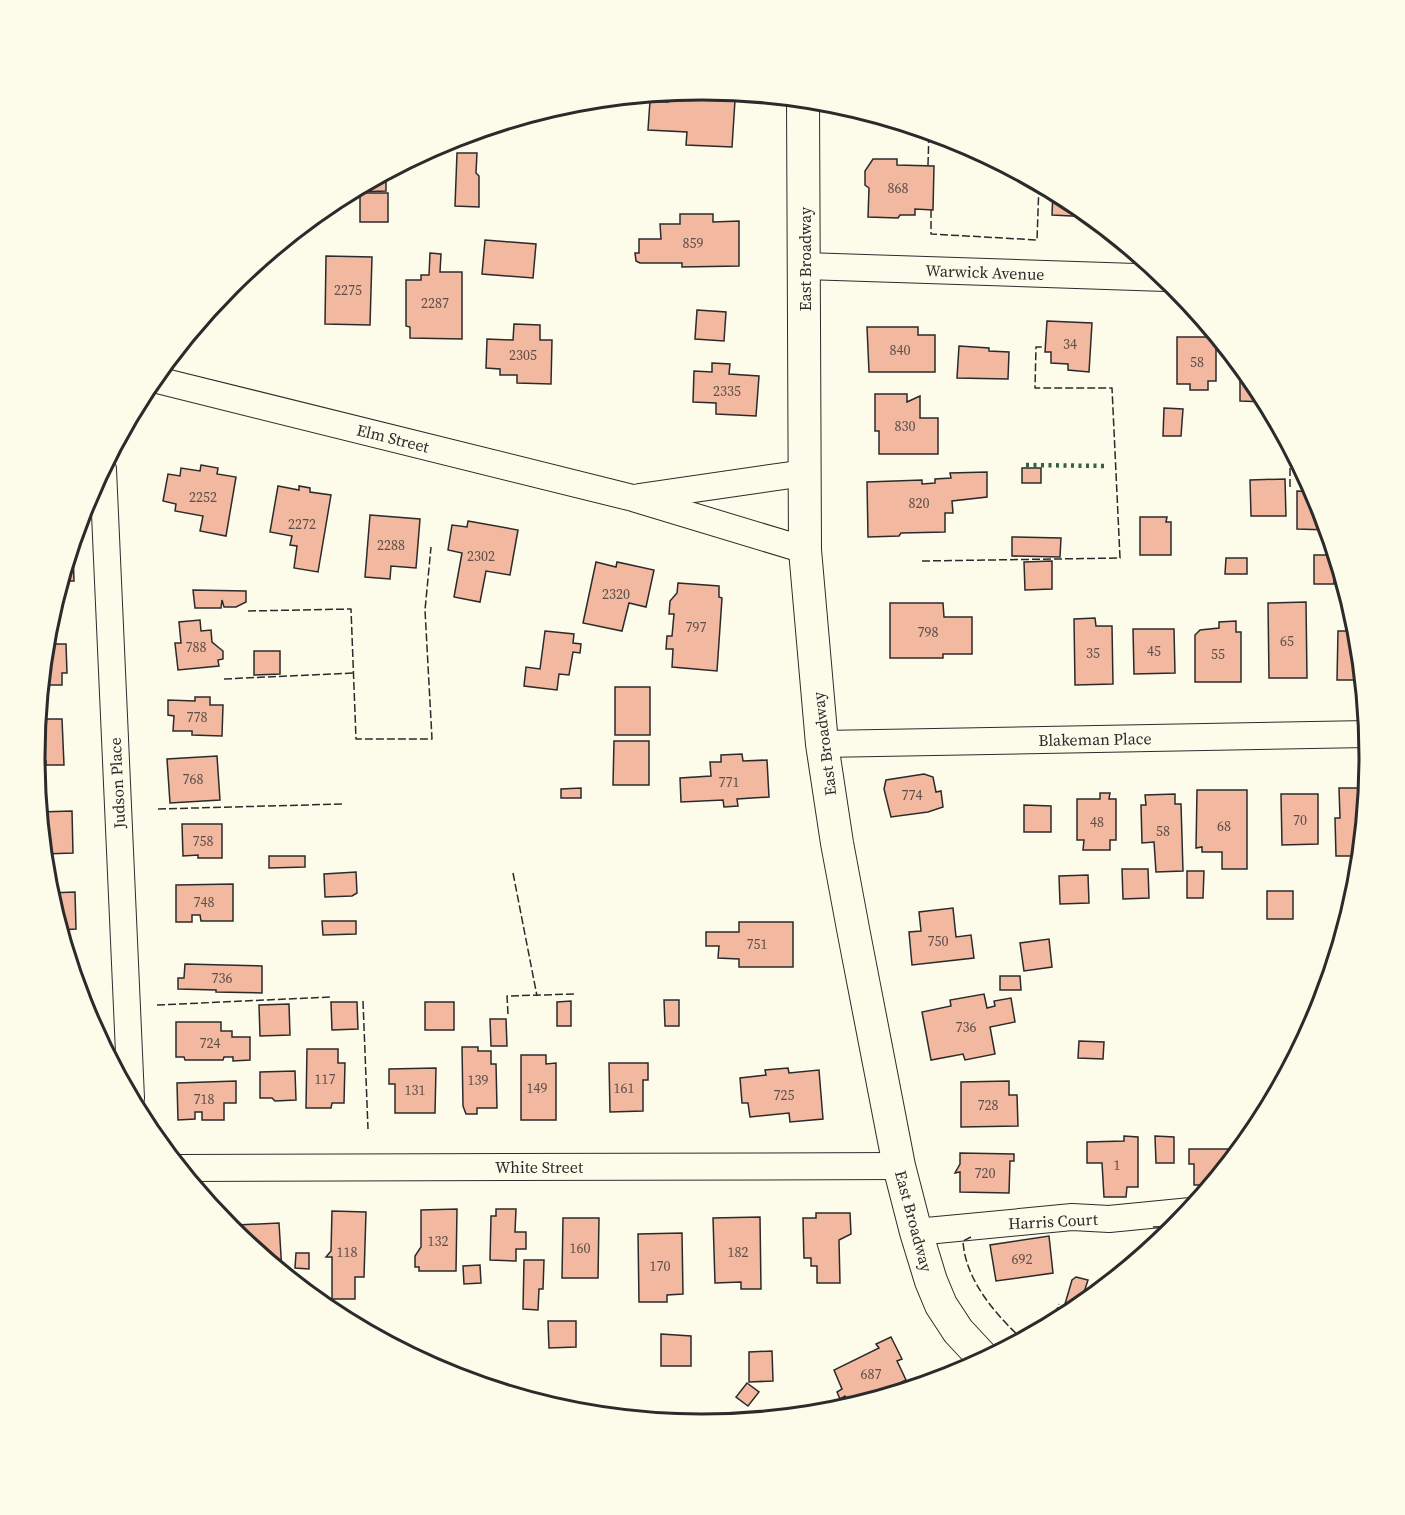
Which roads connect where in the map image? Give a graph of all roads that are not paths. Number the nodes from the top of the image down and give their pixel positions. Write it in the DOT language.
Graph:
graph roads {
  1 [pos="803,108"];
  2 [pos="805,266"];
  3 [pos="1151,278"];
  4 [pos="163,382"];
  5 [pos="805,473"];
  6 [pos="104,487"];
  7 [pos="633,498"];
  8 [pos="805,550"];
  9 [pos="1359,734"];
  10 [pos="822,744"];
  11 [pos="130,1081"];
  12 [pos="899,1166"];
  13 [pos="189,1168"];
  14 [pos="1177,1212"];
  15 [pos="916,1232"];
  16 [pos="979,1353"];
  1 -- 2 [label="street, East Broadway"];
  2 -- 3 [label="street, Warwick Avenue"];
  2 -- 5 [label="street, East Broadway"];
  4 -- 7 [label="street, Elm Street"];
  5 -- 7 [label="street, Elm Street"];
  5 -- 8 [label="street, East Broadway"];
  6 -- 11 [label="street, Judson Place"];
  7 -- 8 [label="street, Elm Street"];
  8 -- 10 [label="street, East Broadway"];
  9 -- 10 [label="street, Blakeman Place"];
  10 -- 12 [label="street, East Broadway"];
  12 -- 13 [label="street, White Street"];
  12 -- 15 [label="street, East Broadway"];
  14 -- 15 [label="street, Harris Court"];
  15 -- 16 [label="street, East Broadway"];
}
